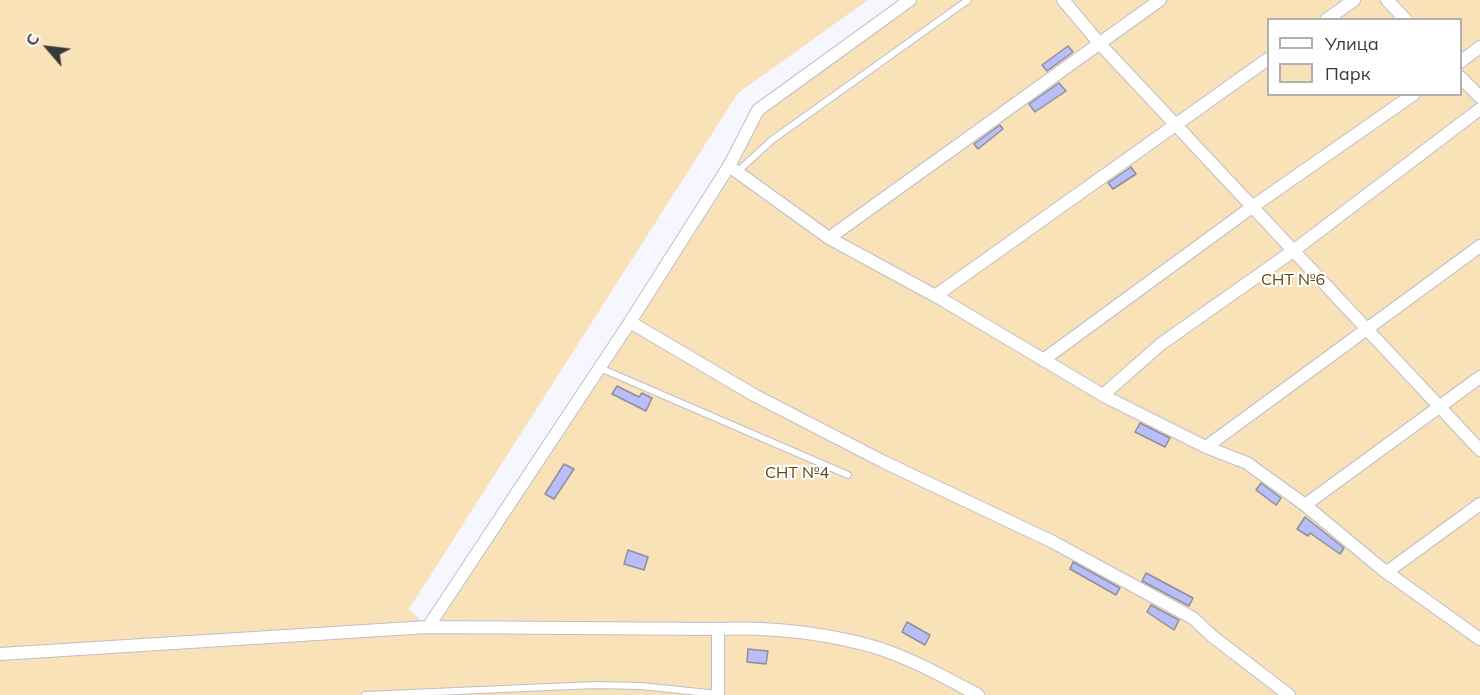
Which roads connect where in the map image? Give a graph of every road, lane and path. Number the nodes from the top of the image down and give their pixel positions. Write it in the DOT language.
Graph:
graph roads {
  1 [pos="910,0"];
  2 [pos="968,0"];
  3 [pos="1063,0"];
  4 [pos="1160,0"];
  5 [pos="1354,0"];
  6 [pos="1387,0"];
  7 [pos="1329,18"];
  8 [pos="1404,18"];
  9 [pos="1100,44"];
  10 [pos="1480,47"];
  11 [pos="1267,60"];
  12 [pos="1462,61"];
  13 [pos="1462,78"];
  14 [pos="1411,96"];
  15 [pos="1480,97"];
  16 [pos="1480,110"];
  17 [pos="1175,124"];
  18 [pos="733,169"];
  19 [pos="1252,207"];
  20 [pos="829,237"];
  21 [pos="1480,246"];
  22 [pos="1293,251"];
  23 [pos="935,296"];
  24 [pos="630,321"];
  25 [pos="1367,329"];
  26 [pos="1043,360"];
  27 [pos="600,368"];
  28 [pos="1480,377"];
  29 [pos="1103,395"];
  30 [pos="1439,406"];
  31 [pos="1206,447"];
  32 [pos="1480,450"];
  33 [pos="848,475"];
  34 [pos="1480,504"];
  35 [pos="1305,505"];
  36 [pos="1387,572"];
  37 [pos="428,627"];
  38 [pos="718,629"];
  39 [pos="1480,639"];
  40 [pos="0,654"];
  41 [pos="718,694"];
  42 [pos="365,695"];
  43 [pos="978,695"];
  44 [pos="1289,695"];
  1 -- 18 [label="street"];
  2 -- 18 [label="lane"];
  3 -- 9 [label="street"];
  4 -- 9 [label="street"];
  5 -- 7 [label="street"];
  6 -- 8 [label="street"];
  9 -- 17 [label="street"];
  9 -- 20 [label="street"];
  10 -- 12 [label="street"];
  11 -- 17 [label="street"];
  13 -- 15 [label="street"];
  14 -- 19 [label="street"];
  16 -- 22 [label="street"];
  17 -- 19 [label="street"];
  17 -- 23 [label="street"];
  18 -- 20 [label="street"];
  18 -- 24 [label="street"];
  19 -- 22 [label="street"];
  19 -- 26 [label="street"];
  20 -- 23 [label="street"];
  21 -- 25 [label="street"];
  22 -- 25 [label="street"];
  22 -- 29 [label="street"];
  23 -- 26 [label="street"];
  24 -- 27 [label="street"];
  24 -- 44 [label="street"];
  25 -- 30 [label="street"];
  25 -- 31 [label="street"];
  26 -- 29 [label="street"];
  27 -- 33 [label="lane"];
  27 -- 37 [label="street"];
  28 -- 30 [label="street"];
  29 -- 31 [label="street"];
  30 -- 32 [label="street"];
  30 -- 35 [label="street"];
  31 -- 35 [label="street"];
  34 -- 36 [label="street"];
  35 -- 36 [label="street"];
  36 -- 39 [label="street"];
  37 -- 38 [label="street"];
  37 -- 40 [label="street"];
  38 -- 41 [label="street"];
  38 -- 43 [label="street"];
  41 -- 42 [label="lane"];
}
